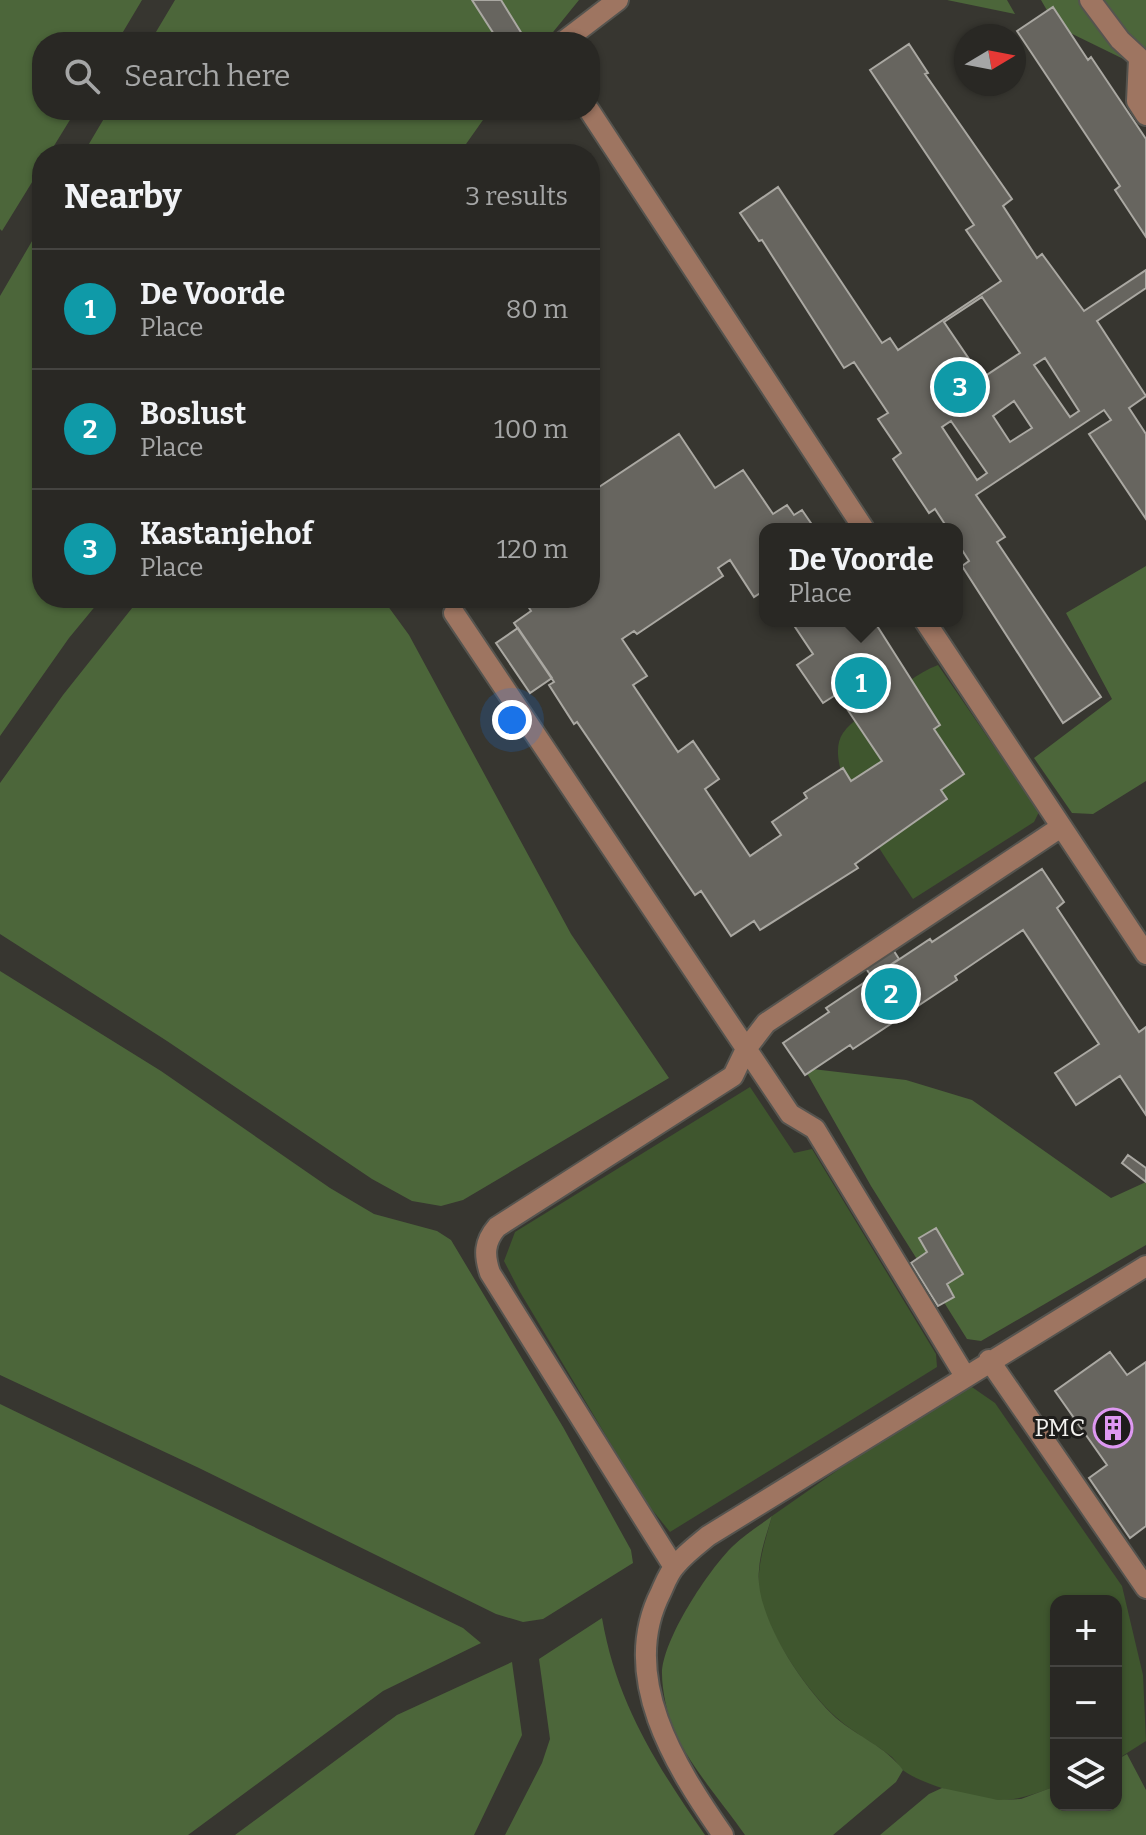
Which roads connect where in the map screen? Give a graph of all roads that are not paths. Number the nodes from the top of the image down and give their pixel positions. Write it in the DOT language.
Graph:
graph roads {
  1 [pos="618,0"];
  2 [pos="1090,0"];
  3 [pos="576,32"];
  4 [pos="1143,62"];
  5 [pos="1146,115"];
  6 [pos="596,120"];
  7 [pos="860,523"];
  8 [pos="454,613"];
  9 [pos="929,627"];
  10 [pos="1061,827"];
  11 [pos="1146,954"];
  12 [pos="746,1049"];
  13 [pos="1146,1266"];
  14 [pos="989,1360"];
  15 [pos="965,1376"];
  16 [pos="674,1567"];
  17 [pos="1146,1588"];
  18 [pos="723,1835"];
  1 -- 3 [label="street"];
  2 -- 4 [label="street"];
  4 -- 5 [label="street"];
  6 -- 7 [label="street"];
  8 -- 12 [label="street"];
  9 -- 10 [label="street"];
  10 -- 11 [label="street"];
  10 -- 12 [label="street"];
  12 -- 15 [label="street"];
  12 -- 16 [label="street"];
  13 -- 14 [label="street"];
  14 -- 15 [label="street"];
  14 -- 17 [label="street"];
  15 -- 16 [label="street"];
  16 -- 18 [label="street"];
}
